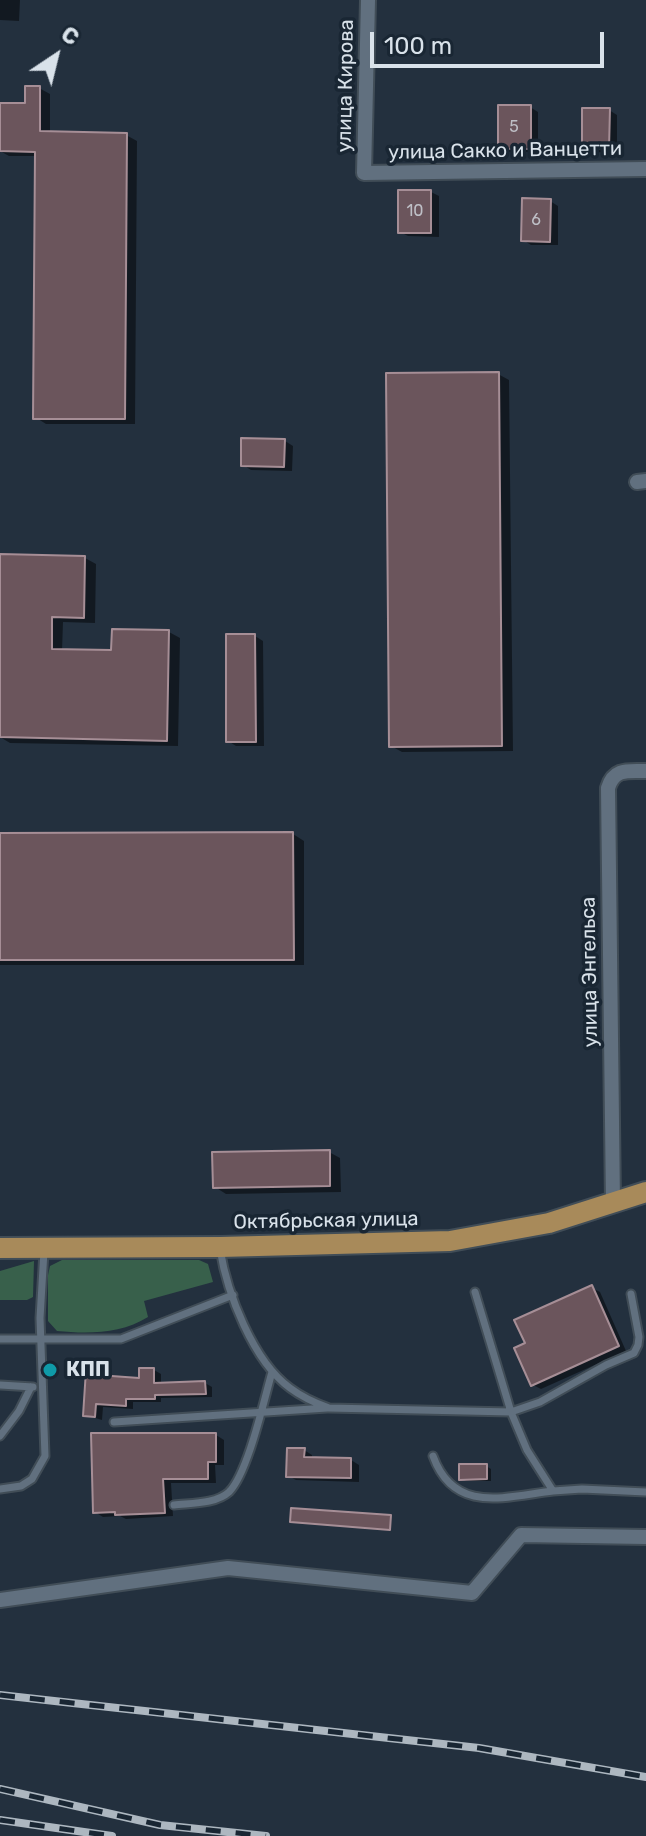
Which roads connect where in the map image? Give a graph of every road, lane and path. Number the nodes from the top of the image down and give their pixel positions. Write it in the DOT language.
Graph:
graph roads {
  1 [pos="368,0"];
  2 [pos="646,169"];
  3 [pos="364,173"];
  4 [pos="646,771"];
  5 [pos="646,1192"];
  6 [pos="613,1204"];
  7 [pos="220,1247"];
  8 [pos="0,1248"];
  9 [pos="44,1248"];
  10 [pos="475,1292"];
  11 [pos="631,1294"];
  12 [pos="233,1295"];
  13 [pos="0,1339"];
  14 [pos="41,1340"];
  15 [pos="272,1372"];
  16 [pos="0,1385"];
  17 [pos="43,1385"];
  18 [pos="31,1387"];
  19 [pos="329,1408"];
  20 [pos="511,1412"];
  21 [pos="260,1413"];
  22 [pos="114,1422"];
  23 [pos="0,1436"];
  24 [pos="433,1456"];
  25 [pos="0,1489"];
  26 [pos="553,1491"];
  27 [pos="646,1492"];
  28 [pos="174,1505"];
  29 [pos="646,1537"];
  30 [pos="0,1600"];
  1 -- 3 [label="street, улица Кирова"];
  2 -- 3 [label="street, улица Сакко и Ванцетти"];
  4 -- 6 [label="street, улица Энгельса"];
  5 -- 6 [label="main road, Октябрьская улица"];
  6 -- 7 [label="main road, Октябрьская улица"];
  7 -- 9 [label="main road, Октябрьская улица"];
  7 -- 12 [label="lane"];
  8 -- 9 [label="main road, Октябрьская улица"];
  9 -- 14 [label="lane"];
  10 -- 20 [label="lane"];
  11 -- 20 [label="lane"];
  12 -- 14 [label="lane"];
  12 -- 15 [label="lane"];
  13 -- 14 [label="lane"];
  14 -- 17 [label="lane"];
  15 -- 19 [label="lane"];
  15 -- 21 [label="lane"];
  16 -- 18 [label="lane"];
  17 -- 18 [label="lane"];
  17 -- 25 [label="lane"];
  18 -- 23 [label="lane"];
  19 -- 20 [label="lane"];
  19 -- 21 [label="lane"];
  20 -- 26 [label="lane"];
  21 -- 22 [label="lane"];
  21 -- 28 [label="lane"];
  24 -- 26 [label="lane"];
  26 -- 27 [label="lane"];
  29 -- 30 [label="street"];
}
